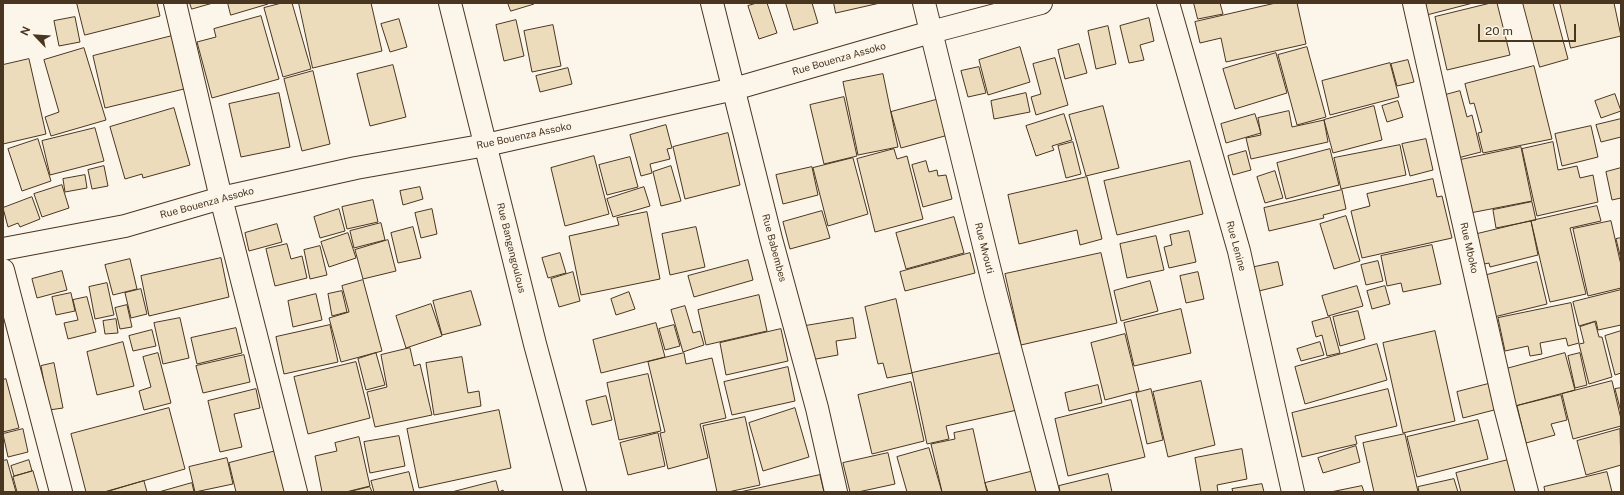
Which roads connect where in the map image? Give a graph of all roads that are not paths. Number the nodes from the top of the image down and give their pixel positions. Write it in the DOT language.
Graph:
graph roads {
  1 [pos="175,3"];
  2 [pos="450,3"];
  3 [pos="712,3"];
  4 [pos="924,3"];
  5 [pos="1041,3"];
  6 [pos="1168,3"];
  7 [pos="1414,3"];
  8 [pos="931,32"];
  9 [pos="734,89"];
  10 [pos="486,145"];
  11 [pos="221,198"];
  12 [pos="3,249"];
  13 [pos="3,270"];
  14 [pos="61,492"];
  15 [pos="296,492"];
  16 [pos="575,492"];
  17 [pos="836,492"];
  18 [pos="1048,492"];
  19 [pos="1293,492"];
  20 [pos="1527,492"];
  1 -- 11 [label="street"];
  2 -- 10 [label="street, Rue Bangangoulous"];
  3 -- 9 [label="street, Rue Babembes"];
  4 -- 8 [label="street, Rue Mvouti"];
  5 -- 8 [label="street, Rue Bouenza Assoko"];
  6 -- 19 [label="street, Rue Lenine"];
  7 -- 20 [label="street, Rue Mboko"];
  8 -- 9 [label="street, Rue Bouenza Assoko"];
  8 -- 18 [label="street, Rue Mvouti"];
  9 -- 10 [label="street, Rue Bouenza Assoko"];
  9 -- 17 [label="street, Rue Babembes"];
  10 -- 11 [label="street, Rue Bouenza Assoko"];
  10 -- 16 [label="street, Rue Bangangoulous"];
  11 -- 12 [label="street, Rue Bouenza Assoko"];
  11 -- 15 [label="street"];
  13 -- 14 [label="street"];
}
